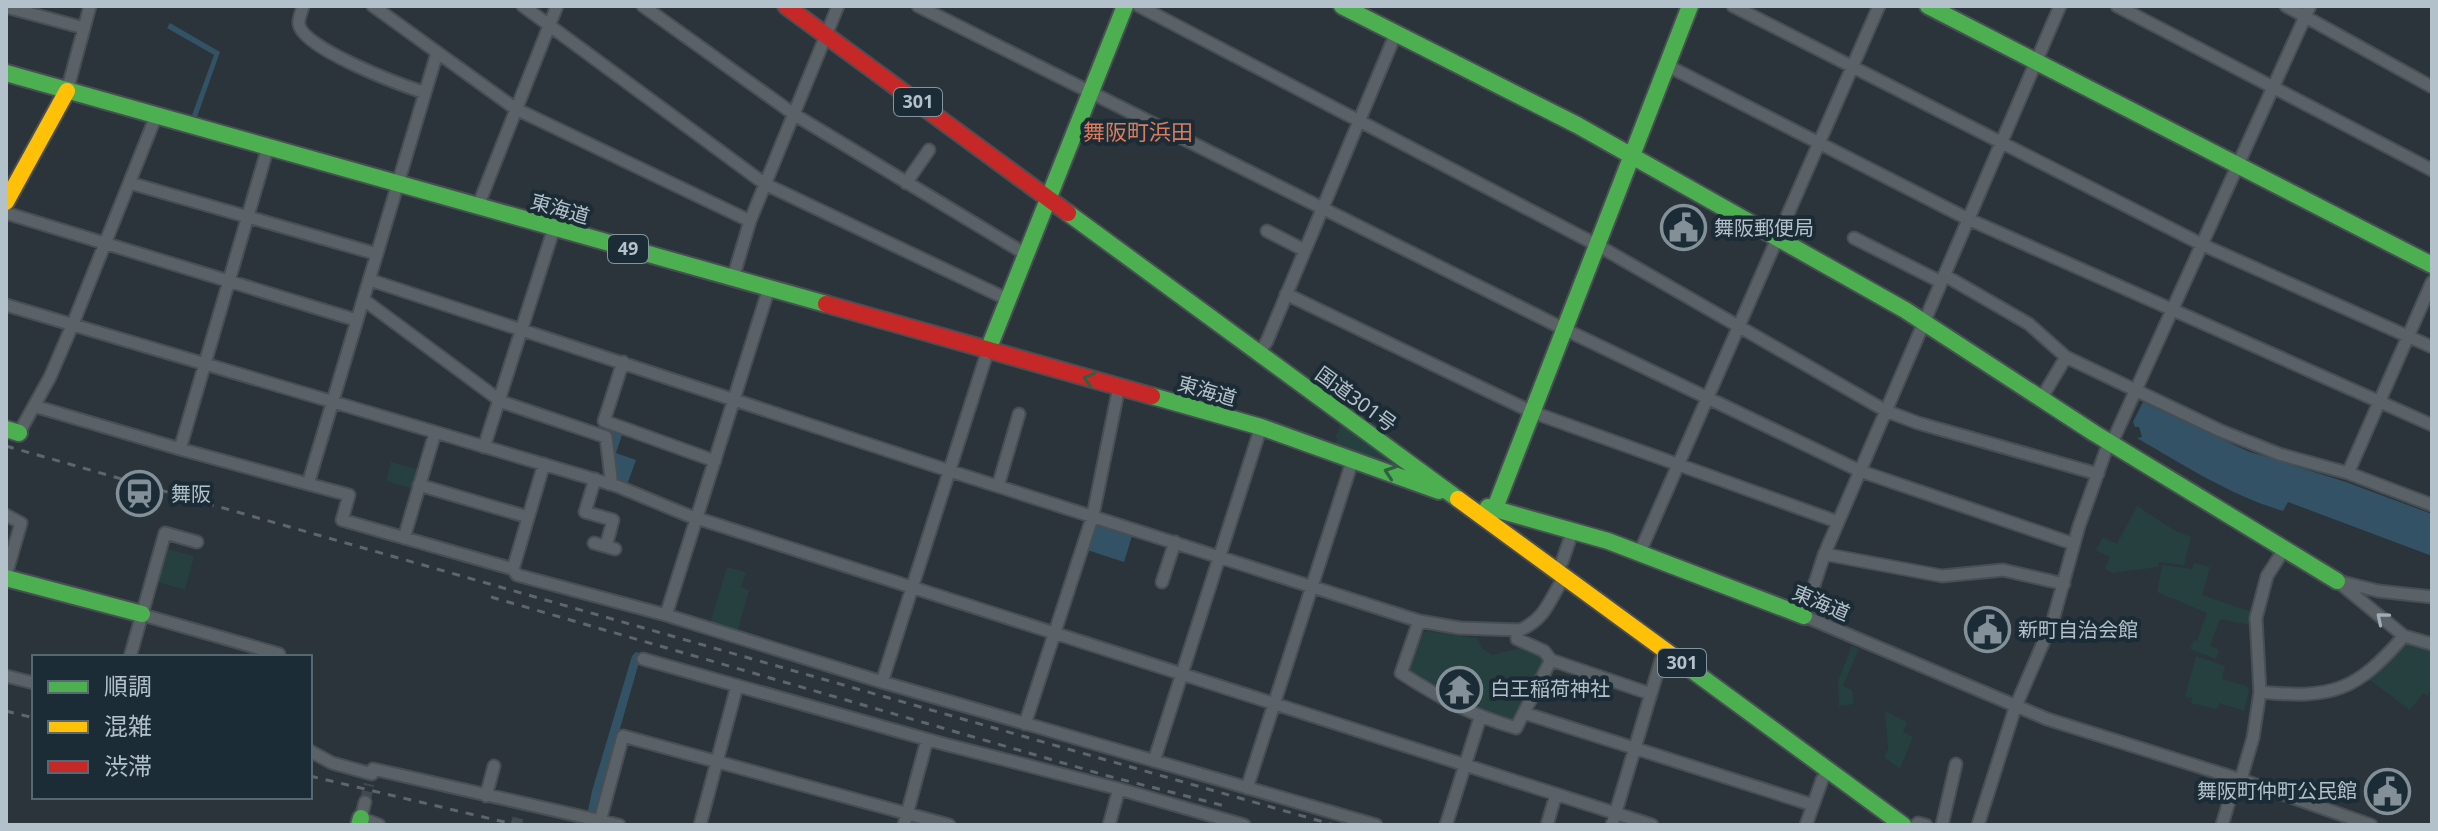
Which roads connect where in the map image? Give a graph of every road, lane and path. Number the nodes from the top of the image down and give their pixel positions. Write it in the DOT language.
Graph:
graph roads {
  1 [pos="90,6"];
  2 [pos="303,6"];
  3 [pos="373,6"];
  4 [pos="523,6"];
  5 [pos="557,6"];
  6 [pos="643,6"];
  7 [pos="786,6"];
  8 [pos="838,6"];
  9 [pos="918,6"];
  10 [pos="1125,6"];
  11 [pos="1139,6"];
  12 [pos="1342,6"];
  13 [pos="1690,6"];
  14 [pos="1733,6"];
  15 [pos="1879,6"];
  16 [pos="1928,6"];
  17 [pos="2060,6"];
  18 [pos="2117,6"];
  19 [pos="2286,6"];
  20 [pos="6,7"];
  21 [pos="2308,12"];
  22 [pos="549,25"];
  23 [pos="84,28"];
  24 [pos="1396,33"];
  25 [pos="827,35"];
  26 [pos="437,53"];
  27 [pos="2036,60"];
  28 [pos="1666,65"];
  29 [pos="1853,67"];
  30 [pos="6,73"];
  31 [pos="2432,87"];
  32 [pos="2274,88"];
  33 [pos="67,91"];
  34 [pos="423,92"];
  35 [pos="1091,93"];
  36 [pos="516,109"];
  37 [pos="795,115"];
  38 [pos="156,116"];
  39 [pos="1358,120"];
  40 [pos="1819,143"];
  41 [pos="2001,143"];
  42 [pos="268,147"];
  43 [pos="929,150"];
  44 [pos="1631,156"];
  45 [pos="2239,165"];
  46 [pos="2432,170"];
  47 [pos="130,183"];
  48 [pos="906,183"];
  49 [pos="397,184"];
  50 [pos="765,184"];
  51 [pos="1050,198"];
  52 [pos="6,202"];
  53 [pos="478,206"];
  54 [pos="1321,208"];
  55 [pos="6,213"];
  56 [pos="248,217"];
  57 [pos="1968,219"];
  58 [pos="750,221"];
  59 [pos="554,228"];
  60 [pos="1267,231"];
  61 [pos="1778,238"];
  62 [pos="1854,238"];
  63 [pos="105,243"];
  64 [pos="1597,245"];
  65 [pos="2203,245"];
  66 [pos="1304,250"];
  67 [pos="377,254"];
  68 [pos="1027,255"];
  69 [pos="2432,265"];
  70 [pos="733,278"];
  71 [pos="1942,278"];
  72 [pos="370,280"];
  73 [pos="229,281"];
  74 [pos="2432,282"];
  75 [pos="769,288"];
  76 [pos="1286,294"];
  77 [pos="364,300"];
  78 [pos="1009,300"];
  79 [pos="6,305"];
  80 [pos="2174,310"];
  81 [pos="356,320"];
  82 [pos="1924,322"];
  83 [pos="72,326"];
  84 [pos="1739,327"];
  85 [pos="522,328"];
  86 [pos="1564,329"];
  87 [pos="2408,336"];
  88 [pos="2432,347"];
  89 [pos="988,350"];
  90 [pos="1259,353"];
  91 [pos="2066,357"];
  92 [pos="623,362"];
  93 [pos="205,365"];
  94 [pos="1119,387"];
  95 [pos="2137,389"];
  96 [pos="1707,397"];
  97 [pos="2041,399"];
  98 [pos="500,400"];
  99 [pos="734,400"];
  100 [pos="2380,401"];
  101 [pos="332,402"];
  102 [pos="34,406"];
  103 [pos="1886,411"];
  104 [pos="1532,412"];
  105 [pos="1019,414"];
  106 [pos="2432,425"];
  107 [pos="1261,427"];
  108 [pos="12,431"];
  109 [pos="435,433"];
  110 [pos="2111,443"];
  111 [pos="484,447"];
  112 [pos="180,449"];
  113 [pos="1353,459"];
  114 [pos="715,461"];
  115 [pos="544,464"];
  116 [pos="1678,464"];
  117 [pos="950,471"];
  118 [pos="1860,471"];
  119 [pos="2348,473"];
  120 [pos="2098,474"];
  121 [pos="595,479"];
  122 [pos="308,484"];
  123 [pos="609,484"];
  124 [pos="419,485"];
  125 [pos="998,486"];
  126 [pos="1463,501"];
  127 [pos="2432,505"];
  128 [pos="1491,514"];
  129 [pos="6,515"];
  130 [pos="1093,515"];
  131 [pos="528,517"];
  132 [pos="697,518"];
  133 [pos="1838,522"];
  134 [pos="1573,530"];
  135 [pos="404,538"];
  136 [pos="197,542"];
  137 [pos="1175,542"];
  138 [pos="2074,544"];
  139 [pos="605,546"];
  140 [pos="2285,548"];
  141 [pos="1640,552"];
  142 [pos="1824,554"];
  143 [pos="1219,556"];
  144 [pos="513,569"];
  145 [pos="1563,570"];
  146 [pos="6,576"];
  147 [pos="2337,581"];
  148 [pos="1162,582"];
  149 [pos="2064,584"];
  150 [pos="913,587"];
  151 [pos="1312,587"];
  152 [pos="2432,597"];
  153 [pos="666,615"];
  154 [pos="146,616"];
  155 [pos="1804,616"];
  156 [pos="1419,621"];
  157 [pos="1517,631"];
  158 [pos="1055,633"];
  159 [pos="2404,636"];
  160 [pos="2432,644"];
  161 [pos="1667,652"];
  162 [pos="131,655"];
  163 [pos="279,655"];
  164 [pos="643,659"];
  165 [pos="1551,660"];
  166 [pos="1182,674"];
  167 [pos="6,676"];
  168 [pos="32,682"];
  169 [pos="882,682"];
  170 [pos="737,686"];
  171 [pos="2260,692"];
  172 [pos="1651,694"];
  173 [pos="1274,704"];
  174 [pos="2015,708"];
  175 [pos="1524,713"];
  176 [pos="1480,718"];
  177 [pos="1025,724"];
  178 [pos="927,740"];
  179 [pos="1635,749"];
  180 [pos="312,752"];
  181 [pos="717,761"];
  182 [pos="1154,761"];
  183 [pos="1956,764"];
  184 [pos="1465,765"];
  185 [pos="494,766"];
  186 [pos="1828,771"];
  187 [pos="2238,779"];
  188 [pos="1247,788"];
  189 [pos="1119,789"];
  190 [pos="1556,794"];
  191 [pos="486,796"];
  192 [pos="522,803"];
  193 [pos="1813,805"];
  194 [pos="1200,813"];
  195 [pos="362,815"];
  196 [pos="518,818"];
  197 [pos="593,819"];
  198 [pos="905,819"];
  199 [pos="1614,819"];
  200 [pos="379,825"];
  201 [pos="619,825"];
  202 [pos="700,825"];
  203 [pos="949,825"];
  204 [pos="1109,825"];
  205 [pos="1192,825"];
  206 [pos="1244,825"];
  207 [pos="1376,825"];
  208 [pos="1446,825"];
  209 [pos="1547,825"];
  210 [pos="1652,825"];
  211 [pos="1806,825"];
  212 [pos="1903,825"];
  213 [pos="1916,825"];
  214 [pos="1926,825"];
  215 [pos="1942,825"];
  216 [pos="1978,825"];
  217 [pos="2222,825"];
  218 [pos="2371,825"];
  1 -- 23 [label="street"];
  2 -- 34 [label="street"];
  3 -- 26 [label="street"];
  4 -- 22 [label="street"];
  5 -- 22 [label="street"];
  6 -- 37 [label="street"];
  7 -- 25 [label="main road, 国道301号 / 301"];
  8 -- 25 [label="street"];
  9 -- 35 [label="street"];
  10 -- 35 [label="main road"];
  11 -- 39 [label="street"];
  12 -- 24 [label="main road"];
  13 -- 28 [label="main road"];
  14 -- 29 [label="street"];
  15 -- 29 [label="street"];
  16 -- 27 [label="main road"];
  17 -- 27 [label="street"];
  18 -- 32 [label="street"];
  19 -- 21 [label="street"];
  20 -- 23 [label="street"];
  21 -- 31 [label="street"];
  21 -- 32 [label="street"];
  22 -- 36 [label="street"];
  22 -- 50 [label="street"];
  23 -- 33 [label="street"];
  24 -- 39 [label="street"];
  24 -- 44 [label="main road"];
  25 -- 37 [label="street"];
  25 -- 51 [label="main road, 国道301号 / 301"];
  26 -- 34 [label="street"];
  26 -- 36 [label="street"];
  27 -- 41 [label="street"];
  27 -- 45 [label="main road"];
  28 -- 40 [label="street"];
  28 -- 44 [label="main road"];
  29 -- 40 [label="street"];
  29 -- 41 [label="street"];
  30 -- 33 [label="main road, 東海道 / 49"];
  32 -- 45 [label="street"];
  32 -- 46 [label="street"];
  33 -- 38 [label="main road, 東海道 / 49"];
  33 -- 52 [label="main road"];
  34 -- 49 [label="street"];
  35 -- 51 [label="main road"];
  35 -- 54 [label="street"];
  36 -- 53 [label="street"];
  36 -- 58 [label="street"];
  37 -- 48 [label="street"];
  37 -- 50 [label="street"];
  38 -- 42 [label="main road, 東海道 / 49"];
  38 -- 47 [label="street"];
  39 -- 54 [label="street"];
  39 -- 64 [label="street"];
  40 -- 57 [label="street"];
  40 -- 61 [label="street"];
  41 -- 57 [label="street"];
  41 -- 65 [label="street"];
  42 -- 49 [label="main road, 東海道 / 49"];
  42 -- 56 [label="street"];
  43 -- 48 [label="street"];
  44 -- 61 [label="main road"];
  44 -- 64 [label="main road"];
  45 -- 65 [label="street"];
  45 -- 69 [label="main road"];
  47 -- 56 [label="street"];
  47 -- 63 [label="street"];
  48 -- 68 [label="street"];
  49 -- 53 [label="main road, 東海道 / 49"];
  49 -- 67 [label="street"];
  50 -- 58 [label="street"];
  50 -- 78 [label="street"];
  51 -- 68 [label="main road"];
  51 -- 90 [label="main road, 国道301号 / 301"];
  53 -- 59 [label="main road, 東海道 / 49"];
  54 -- 66 [label="street"];
  54 -- 86 [label="street"];
  55 -- 63 [label="street"];
  56 -- 67 [label="street"];
  56 -- 73 [label="street"];
  57 -- 71 [label="street"];
  57 -- 80 [label="street"];
  58 -- 70 [label="street"];
  59 -- 70 [label="main road, 東海道 / 49"];
  59 -- 85 [label="street"];
  60 -- 66 [label="street"];
  61 -- 82 [label="main road"];
  61 -- 84 [label="street"];
  62 -- 71 [label="street"];
  63 -- 73 [label="street"];
  63 -- 83 [label="street"];
  64 -- 84 [label="street"];
  64 -- 86 [label="main road"];
  65 -- 80 [label="street"];
  65 -- 87 [label="street"];
  66 -- 76 [label="street"];
  67 -- 72 [label="street"];
  68 -- 78 [label="main road"];
  70 -- 75 [label="main road, 東海道 / 49"];
  71 -- 82 [label="street"];
  71 -- 91 [label="street"];
  72 -- 77 [label="street"];
  72 -- 85 [label="street"];
  73 -- 81 [label="street"];
  73 -- 93 [label="street"];
  74 -- 87 [label="street"];
  75 -- 89 [label="main road, 東海道 / 49"];
  75 -- 99 [label="street"];
  76 -- 90 [label="street"];
  76 -- 104 [label="street"];
  77 -- 81 [label="street"];
  77 -- 98 [label="street"];
  78 -- 89 [label="main road"];
  79 -- 83 [label="street"];
  80 -- 95 [label="street"];
  80 -- 100 [label="street"];
  81 -- 101 [label="street"];
  82 -- 97 [label="main road"];
  82 -- 103 [label="street"];
  83 -- 93 [label="street"];
  83 -- 102 [label="street"];
  84 -- 96 [label="street"];
  84 -- 103 [label="street"];
  85 -- 92 [label="street"];
  85 -- 98 [label="street"];
  86 -- 96 [label="street"];
  86 -- 104 [label="main road"];
  87 -- 88 [label="street"];
  87 -- 100 [label="street"];
  94 -- 89 [label="main road, 東海道 / 49, one-way"];
  89 -- 117 [label="street"];
  90 -- 126 [label="main road, 国道301号 / 301"];
  91 -- 95 [label="street"];
  91 -- 97 [label="street"];
  92 -- 99 [label="street"];
  92 -- 114 [label="street"];
  93 -- 101 [label="street"];
  93 -- 112 [label="street"];
  94 -- 107 [label="main road, 東海道 / 49"];
  94 -- 130 [label="street"];
  95 -- 110 [label="street"];
  95 -- 119 [label="street"];
  96 -- 116 [label="street"];
  96 -- 118 [label="street"];
  97 -- 110 [label="main road"];
  98 -- 111 [label="street"];
  98 -- 123 [label="street"];
  99 -- 114 [label="street"];
  99 -- 117 [label="street"];
  100 -- 106 [label="street"];
  100 -- 119 [label="street"];
  101 -- 109 [label="street"];
  101 -- 122 [label="street"];
  102 -- 108 [label="street"];
  102 -- 112 [label="street"];
  103 -- 118 [label="street"];
  103 -- 120 [label="street"];
  104 -- 116 [label="street"];
  104 -- 128 [label="main road"];
  105 -- 125 [label="street"];
  107 -- 113 [label="main road, 東海道 / 49"];
  107 -- 143 [label="street"];
  109 -- 111 [label="street"];
  109 -- 124 [label="street"];
  110 -- 120 [label="street"];
  110 -- 140 [label="main road"];
  111 -- 115 [label="street"];
  112 -- 122 [label="street"];
  126 -- 113 [label="main road, 東海道 / 49, one-way"];
  113 -- 151 [label="street"];
  114 -- 132 [label="street"];
  115 -- 121 [label="street"];
  115 -- 131 [label="street"];
  116 -- 133 [label="street"];
  116 -- 141 [label="street"];
  117 -- 125 [label="street"];
  117 -- 150 [label="street"];
  118 -- 133 [label="street"];
  118 -- 138 [label="street"];
  119 -- 127 [label="street"];
  120 -- 138 [label="street"];
  121 -- 123 [label="street"];
  121 -- 139 [label="street"];
  122 -- 135 [label="street"];
  123 -- 132 [label="street"];
  124 -- 131 [label="street"];
  124 -- 135 [label="street"];
  125 -- 130 [label="street"];
  126 -- 128 [label="main road, 国道301号 / 301"];
  128 -- 134 [label="main road, 東海道"];
  128 -- 145 [label="main road, 国道301号 / 301"];
  129 -- 146 [label="street"];
  130 -- 137 [label="street"];
  130 -- 158 [label="street"];
  131 -- 144 [label="street"];
  132 -- 150 [label="street"];
  132 -- 153 [label="street"];
  133 -- 142 [label="street"];
  134 -- 141 [label="main road, 東海道"];
  134 -- 145 [label="street"];
  135 -- 144 [label="street"];
  136 -- 154 [label="street"];
  137 -- 143 [label="street"];
  137 -- 148 [label="street"];
  138 -- 149 [label="street"];
  140 -- 147 [label="main road"];
  140 -- 171 [label="street"];
  141 -- 155 [label="main road, 東海道"];
  142 -- 149 [label="street"];
  142 -- 155 [label="street"];
  143 -- 151 [label="street"];
  143 -- 166 [label="street"];
  144 -- 153 [label="street"];
  145 -- 157 [label="street"];
  145 -- 161 [label="main road, 国道301号 / 301"];
  146 -- 154 [label="main road"];
  147 -- 152 [label="street"];
  159 -- 147 [label="street, one-way"];
  149 -- 174 [label="street"];
  150 -- 158 [label="street"];
  150 -- 169 [label="street"];
  151 -- 156 [label="street"];
  151 -- 173 [label="street"];
  153 -- 169 [label="street"];
  154 -- 162 [label="street"];
  154 -- 163 [label="street"];
  155 -- 174 [label="street, 東海道"];
  156 -- 157 [label="street"];
  156 -- 176 [label="street"];
  157 -- 165 [label="street"];
  158 -- 166 [label="street"];
  158 -- 177 [label="street"];
  159 -- 160 [label="street"];
  159 -- 171 [label="street"];
  161 -- 172 [label="street"];
  161 -- 186 [label="main road, 国道301号 / 301"];
  164 -- 170 [label="street"];
  165 -- 172 [label="street"];
  165 -- 175 [label="street"];
  166 -- 173 [label="street"];
  166 -- 182 [label="street"];
  167 -- 168 [label="street"];
  169 -- 177 [label="street"];
  170 -- 178 [label="street"];
  170 -- 181 [label="street"];
  171 -- 187 [label="street"];
  172 -- 179 [label="street"];
  173 -- 184 [label="street"];
  173 -- 188 [label="street"];
  174 -- 187 [label="street, 東海道"];
  174 -- 216 [label="street"];
  175 -- 176 [label="street"];
  175 -- 179 [label="street"];
  176 -- 184 [label="street"];
  177 -- 182 [label="street"];
  178 -- 189 [label="street"];
  178 -- 198 [label="street"];
  179 -- 193 [label="street"];
  179 -- 199 [label="street"];
  180 -- 191 [label="street"];
  181 -- 197 [label="street"];
  181 -- 198 [label="street"];
  181 -- 202 [label="street"];
  182 -- 188 [label="street"];
  183 -- 215 [label="street"];
  184 -- 190 [label="street"];
  184 -- 208 [label="street"];
  185 -- 191 [label="street"];
  186 -- 193 [label="street"];
  186 -- 212 [label="main road, 国道301号 / 301"];
  187 -- 217 [label="street"];
  187 -- 218 [label="street, 東海道"];
  188 -- 207 [label="street"];
  189 -- 194 [label="street"];
  189 -- 204 [label="street"];
  190 -- 199 [label="street"];
  190 -- 209 [label="street"];
  191 -- 192 [label="street"];
  192 -- 196 [label="street"];
  192 -- 197 [label="street"];
  193 -- 211 [label="street"];
  194 -- 205 [label="street"];
  194 -- 206 [label="street"];
  195 -- 200 [label="street"];
  197 -- 201 [label="street"];
  198 -- 203 [label="street"];
  199 -- 210 [label="street"];
  213 -- 214 [label="street"];
}
